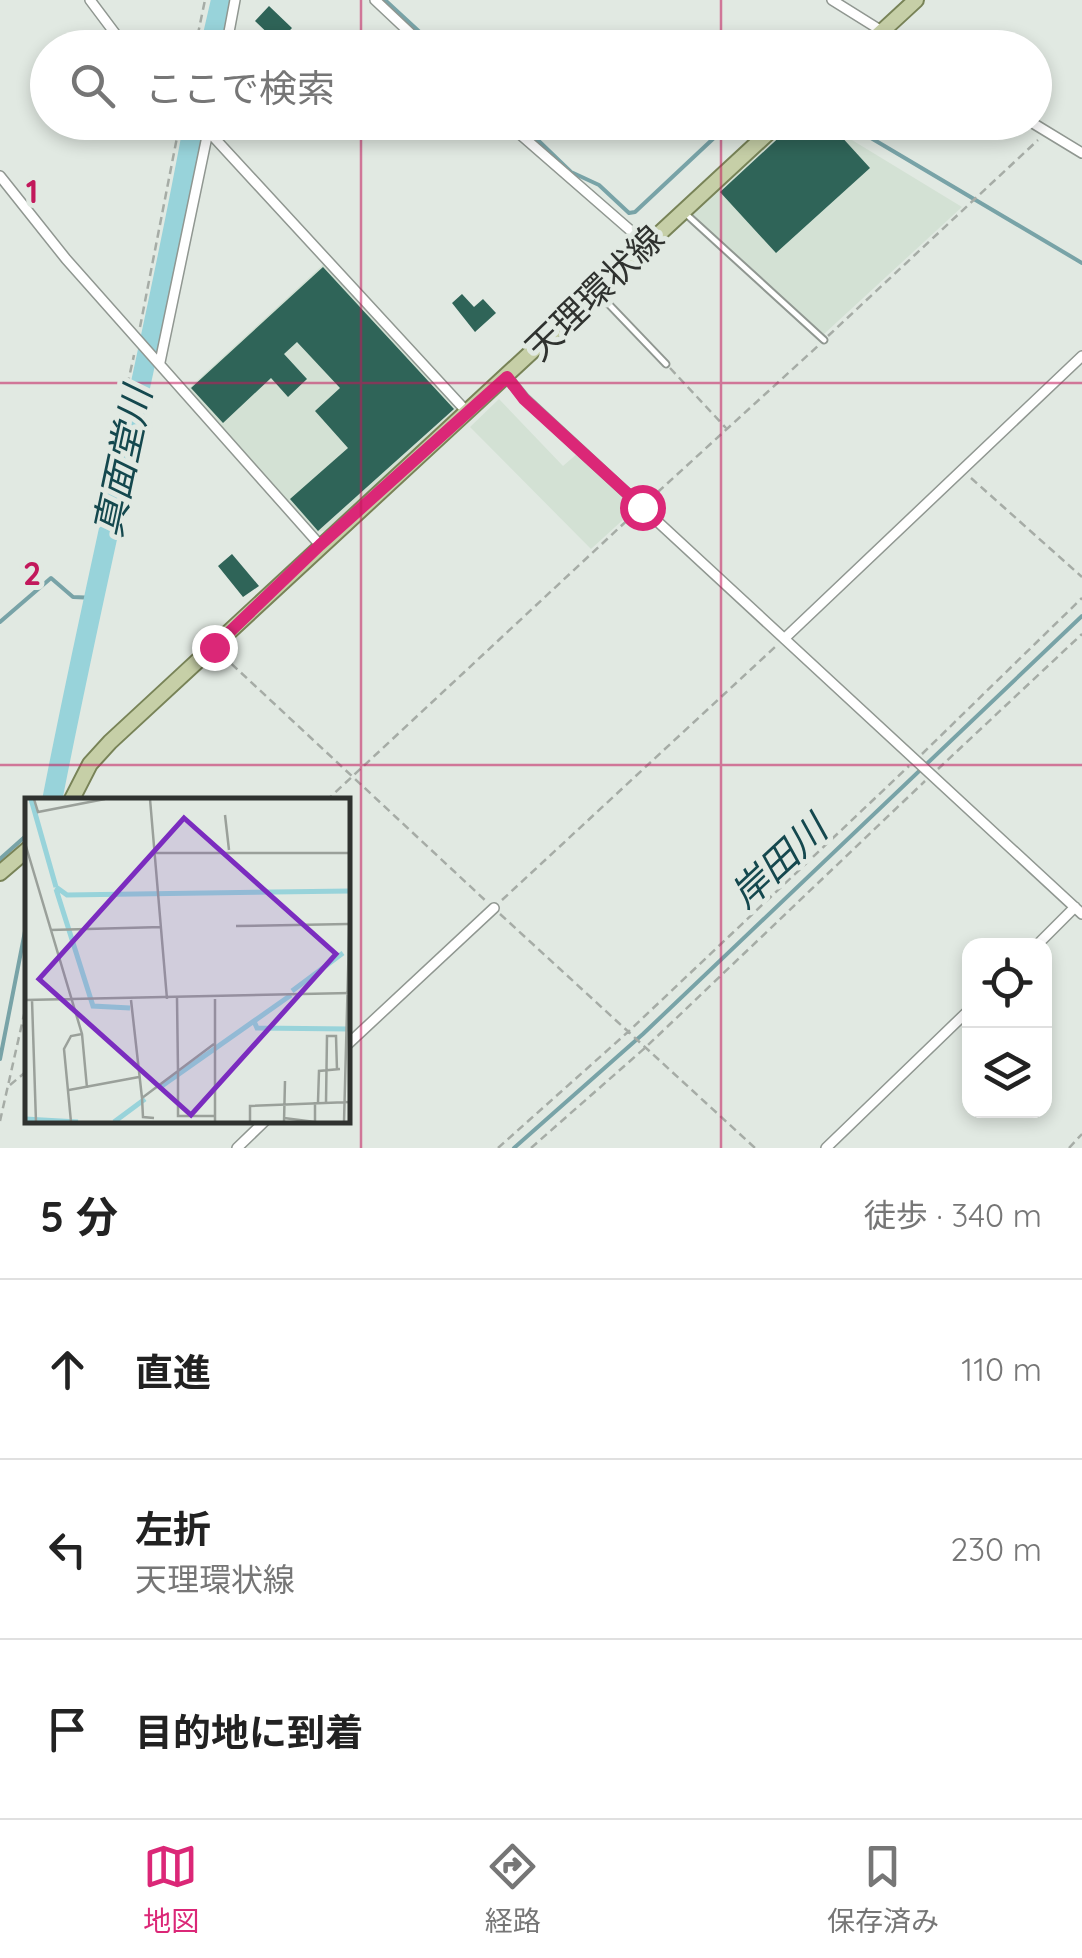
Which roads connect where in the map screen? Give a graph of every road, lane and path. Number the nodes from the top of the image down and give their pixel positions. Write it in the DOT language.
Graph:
graph roads {
  1 [pos="90,0"];
  2 [pos="204,0"];
  3 [pos="235,0"];
  4 [pos="375,0"];
  5 [pos="832,0"];
  6 [pos="916,0"];
  7 [pos="112,30"];
  8 [pos="198,30"];
  9 [pos="229,30"];
  10 [pos="407,30"];
  11 [pos="880,30"];
  12 [pos="883,30"];
  13 [pos="1052,135"];
  14 [pos="177,140"];
  15 [pos="203,140"];
  16 [pos="219,140"];
  17 [pos="527,140"];
  18 [pos="760,140"];
  19 [pos="1038,140"];
  20 [pos="1082,153"];
  21 [pos="0,176"];
  22 [pos="683,210"];
  23 [pos="646,244"];
  24 [pos="597,292"];
  25 [pos="824,340"];
  26 [pos="139,342"];
  27 [pos="1082,356"];
  28 [pos="158,360"];
  29 [pos="666,364"];
  30 [pos="507,377"];
  31 [pos="468,413"];
  32 [pos="728,429"];
  33 [pos="116,436"];
  34 [pos="962,470"];
  35 [pos="642,507"];
  36 [pos="320,545"];
  37 [pos="1082,577"];
  38 [pos="1082,598"];
  39 [pos="1082,634"];
  40 [pos="785,638"];
  41 [pos="214,647"];
  42 [pos="916,760"];
  43 [pos="932,774"];
  44 [pos="352,777"];
  45 [pos="72,798"];
  46 [pos="328,798"];
  47 [pos="25,851"];
  48 [pos="0,873"];
  49 [pos="494,908"];
  50 [pos="1079,910"];
  51 [pos="1046,938"];
  52 [pos="25,1012"];
  53 [pos="962,1017"];
  54 [pos="629,1032"];
  55 [pos="350,1042"];
  56 [pos="646,1047"];
  57 [pos="25,1072"];
  58 [pos="10,1085"];
  59 [pos="0,1120"];
  60 [pos="263,1123"];
  61 [pos="1082,1134"];
  62 [pos="237,1148"];
  63 [pos="498,1148"];
  64 [pos="531,1148"];
  65 [pos="755,1148"];
  66 [pos="826,1148"];
  67 [pos="1070,1148"];
  1 -- 7 [label="street"];
  2 -- 8 [label="path"];
  3 -- 9 [label="street"];
  4 -- 10 [label="street"];
  5 -- 11 [label="street"];
  6 -- 12 [label="main road"];
  13 -- 20 [label="street"];
  14 -- 26 [label="path"];
  15 -- 28 [label="street"];
  16 -- 31 [label="street"];
  17 -- 23 [label="street"];
  18 -- 22 [label="main road, 天理環状線"];
  19 -- 25 [label="path"];
  21 -- 26 [label="street"];
  22 -- 23 [label="main road, 天理環状線"];
  22 -- 25 [label="lane"];
  23 -- 24 [label="main road, 天理環状線"];
  24 -- 29 [label="lane"];
  24 -- 30 [label="main road, 天理環状線"];
  25 -- 32 [label="path"];
  26 -- 28 [label="street"];
  26 -- 33 [label="path"];
  27 -- 34 [label="street"];
  28 -- 36 [label="street"];
  29 -- 32 [label="path"];
  30 -- 31 [label="main road, 天理環状線"];
  30 -- 35 [label="street"];
  31 -- 36 [label="main road, 天理環状線"];
  32 -- 35 [label="path"];
  34 -- 37 [label="path"];
  34 -- 40 [label="street"];
  35 -- 40 [label="street"];
  35 -- 44 [label="path"];
  36 -- 41 [label="main road, 天理環状線"];
  38 -- 42 [label="path"];
  39 -- 43 [label="path"];
  40 -- 42 [label="street"];
  40 -- 49 [label="path"];
  41 -- 44 [label="path"];
  41 -- 45 [label="main road, 天理環状線"];
  42 -- 43 [label="street"];
  42 -- 54 [label="path"];
  43 -- 50 [label="street"];
  43 -- 56 [label="path"];
  44 -- 46 [label="path"];
  44 -- 49 [label="path"];
  47 -- 48 [label="main road"];
  49 -- 54 [label="path"];
  49 -- 55 [label="street"];
  50 -- 51 [label="street"];
  52 -- 58 [label="path"];
  53 -- 66 [label="street"];
  54 -- 56 [label="path"];
  54 -- 63 [label="path"];
  56 -- 64 [label="path"];
  56 -- 65 [label="path"];
  57 -- 58 [label="path"];
  58 -- 59 [label="path"];
  60 -- 62 [label="street"];
  61 -- 67 [label="path"];
}
